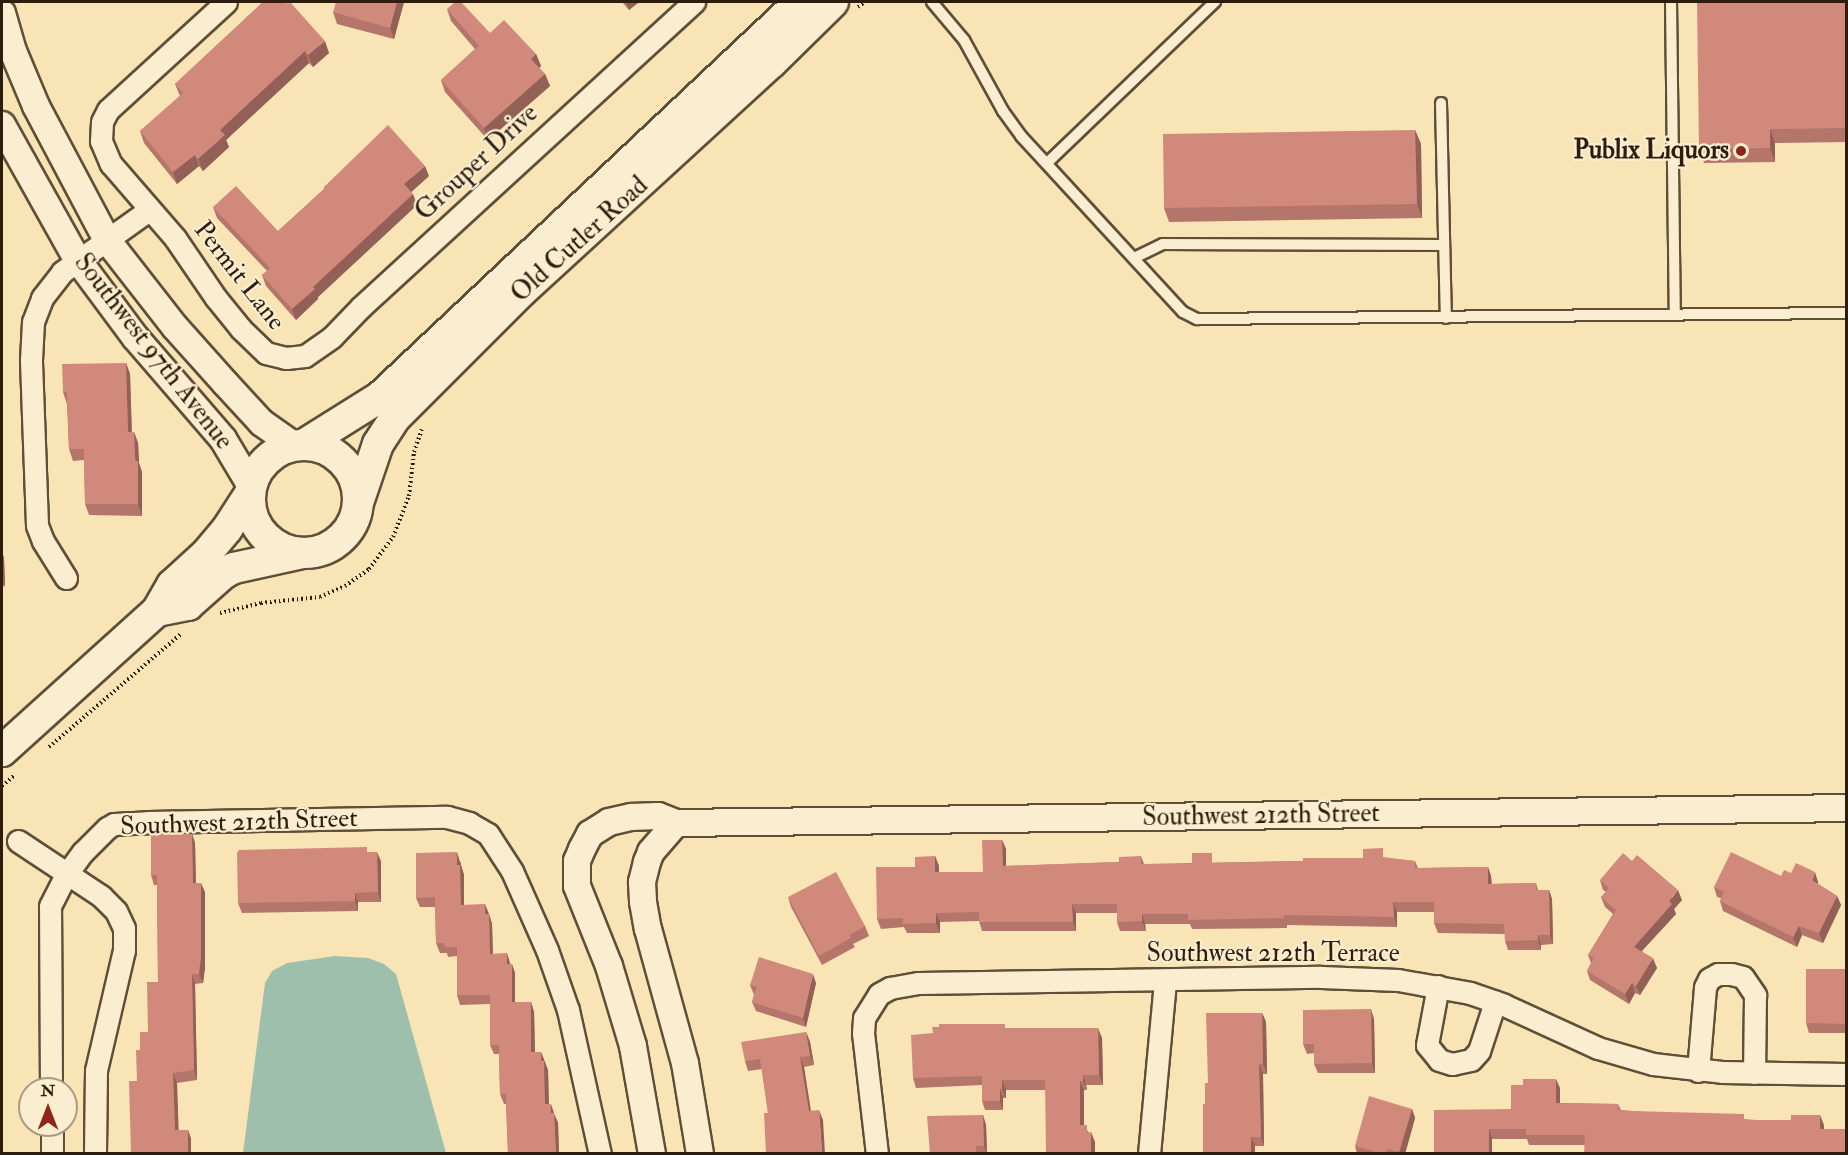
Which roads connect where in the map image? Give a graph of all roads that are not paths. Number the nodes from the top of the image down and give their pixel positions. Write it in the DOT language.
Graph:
graph roads {
  1 [pos="226,2"];
  2 [pos="694,2"];
  3 [pos="800,2"];
  4 [pos="833,2"];
  5 [pos="932,2"];
  6 [pos="1215,2"];
  7 [pos="1671,2"];
  8 [pos="2,13"];
  9 [pos="7,59"];
  10 [pos="1441,103"];
  11 [pos="2,125"];
  12 [pos="1047,163"];
  13 [pos="149,210"];
  14 [pos="107,240"];
  15 [pos="1444,245"];
  16 [pos="1134,258"];
  17 [pos="77,259"];
  18 [pos="1846,313"];
  19 [pos="1675,315"];
  20 [pos="1446,318"];
  21 [pos="294,358"];
  22 [pos="300,445"];
  23 [pos="250,491"];
  24 [pos="359,500"];
  25 [pos="303,553"];
  26 [pos="66,578"];
  27 [pos="156,612"];
  28 [pos="2,751"];
  29 [pos="1846,808"];
  30 [pos="676,823"];
  31 [pos="18,841"];
  32 [pos="66,875"];
  33 [pos="1165,980"];
  34 [pos="1438,986"];
  35 [pos="1495,1002"];
  36 [pos="1698,1071"];
  37 [pos="1754,1073"];
  38 [pos="1846,1074"];
  39 [pos="51,1077"];
  40 [pos="52,1137"];
  41 [pos="52,1154"];
  42 [pos="95,1154"];
  43 [pos="600,1154"];
  44 [pos="652,1154"];
  45 [pos="700,1154"];
  46 [pos="877,1154"];
  47 [pos="1149,1154"];
  1 -- 13 [label="street, Permit Lane"];
  2 -- 21 [label="street, Grouper Drive"];
  3 -- 22 [label="main road, Old Cutler Road"];
  4 -- 24 [label="main road, Old Cutler Road"];
  5 -- 12 [label="lane"];
  6 -- 12 [label="lane"];
  7 -- 19 [label="lane"];
  8 -- 9 [label="street, Southwest 97th Avenue"];
  9 -- 14 [label="street, Southwest 97th Avenue"];
  10 -- 15 [label="lane"];
  11 -- 17 [label="street, Southwest 97th Avenue"];
  12 -- 16 [label="lane"];
  13 -- 14 [label="street"];
  13 -- 21 [label="street, Permit Lane"];
  14 -- 17 [label="street"];
  14 -- 22 [label="street, Southwest 97th Avenue"];
  15 -- 16 [label="lane"];
  15 -- 20 [label="lane"];
  16 -- 20 [label="lane"];
  17 -- 23 [label="street, Southwest 97th Avenue"];
  17 -- 26 [label="street"];
  18 -- 19 [label="lane"];
  19 -- 20 [label="lane"];
  22 -- 23 [label="main road"];
  22 -- 24 [label="main road"];
  23 -- 25 [label="main road"];
  23 -- 27 [label="main road"];
  24 -- 25 [label="main road"];
  25 -- 27 [label="main road"];
  27 -- 28 [label="main road"];
  29 -- 30 [label="street, Southwest 212th Street"];
  30 -- 44 [label="street"];
  30 -- 45 [label="street"];
  31 -- 32 [label="street"];
  32 -- 39 [label="street, Southwest 212th Street"];
  32 -- 42 [label="street"];
  32 -- 43 [label="street, Southwest 212th Street"];
  33 -- 34 [label="street, Southwest 212th Terrace"];
  33 -- 46 [label="street, Southwest 212th Terrace"];
  33 -- 47 [label="street"];
  34 -- 35 [label="street, Southwest 212th Terrace"];
  34 -- 35 [label="street"];
  35 -- 36 [label="street, Southwest 212th Terrace"];
  36 -- 37 [label="street, Southwest 212th Terrace"];
  36 -- 37 [label="street"];
  37 -- 38 [label="street, Southwest 212th Terrace"];
  40 -- 41 [label="street"];
}
